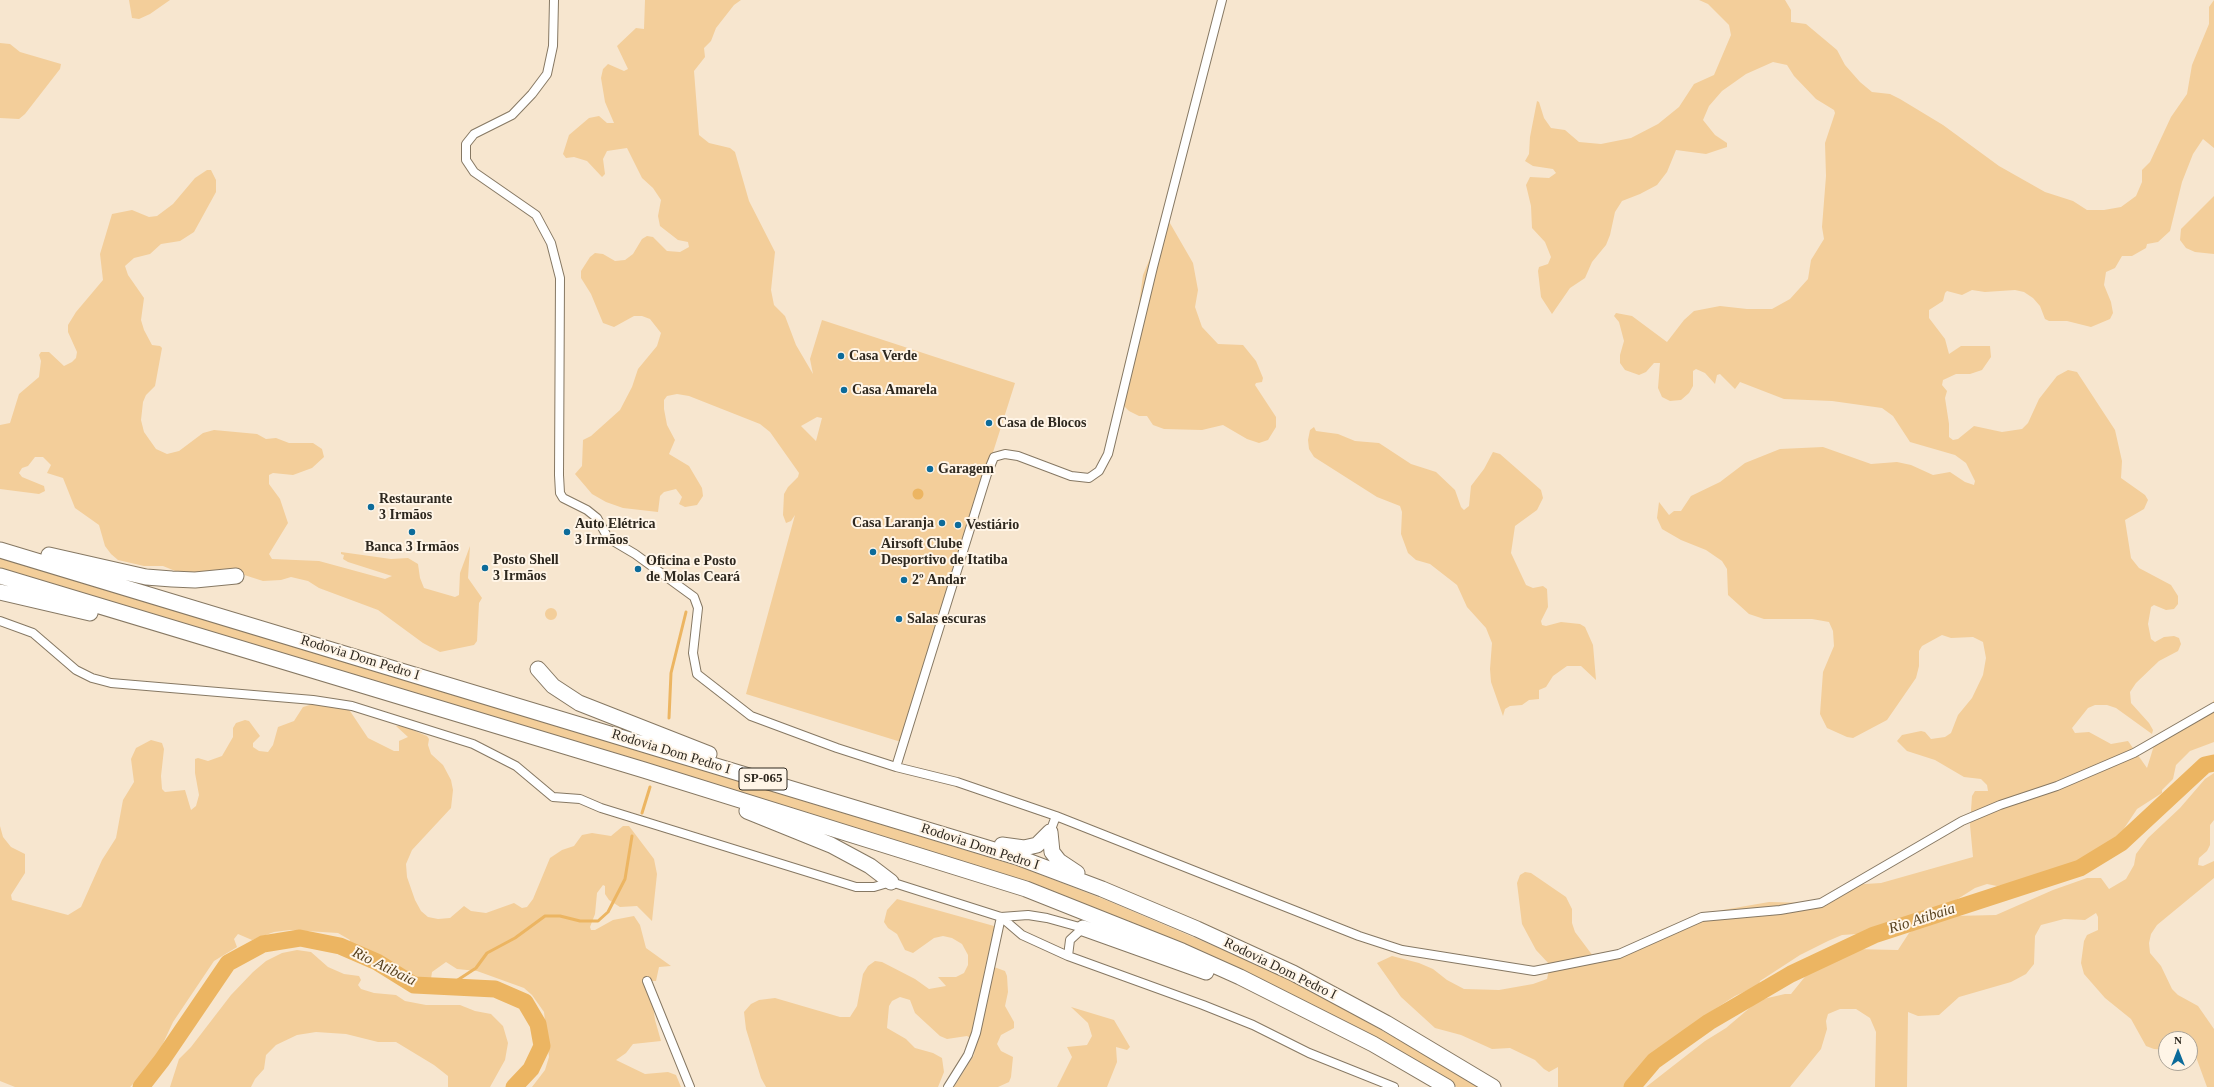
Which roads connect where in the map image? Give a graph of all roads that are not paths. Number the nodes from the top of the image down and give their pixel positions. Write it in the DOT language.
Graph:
graph roads {
  1 [pos="554,0"];
  2 [pos="1222,0"];
  3 [pos="0,544"];
  4 [pos="0,550"];
  5 [pos="0,576"];
  6 [pos="236,576"];
  7 [pos="0,592"];
  8 [pos="0,621"];
  9 [pos="235,647"];
  10 [pos="538,669"];
  11 [pos="2214,707"];
  12 [pos="896,767"];
  13 [pos="644,770"];
  14 [pos="824,797"];
  15 [pos="1056,816"];
  16 [pos="1050,832"];
  17 [pos="948,836"];
  18 [pos="891,882"];
  19 [pos="1102,889"];
  20 [pos="1001,917"];
  21 [pos="1083,928"];
  22 [pos="1068,956"];
  23 [pos="647,981"];
  24 [pos="1317,1015"];
  25 [pos="690,1087"];
  26 [pos="948,1087"];
  27 [pos="1394,1087"];
  28 [pos="1447,1087"];
  29 [pos="1493,1087"];
  1 -- 12 [label="street"];
  2 -- 12 [label="street"];
  3 -- 6 [label="highway"];
  4 -- 14 [label="highway, Rodovia Dom Pedro I / SP-065"];
  5 -- 9 [label="highway, Rodovia Dom Pedro I / SP-065"];
  7 -- 9 [label="highway"];
  8 -- 18 [label="street"];
  9 -- 13 [label="highway, Rodovia Dom Pedro I / SP-065"];
  10 -- 14 [label="highway"];
  11 -- 15 [label="street"];
  12 -- 15 [label="street"];
  13 -- 18 [label="highway"];
  13 -- 24 [label="highway, Rodovia Dom Pedro I / SP-065"];
  14 -- 17 [label="highway, Rodovia Dom Pedro I / SP-065"];
  15 -- 16 [label="street"];
  16 -- 17 [label="highway"];
  16 -- 19 [label="highway"];
  17 -- 19 [label="highway, Rodovia Dom Pedro I / SP-065"];
  18 -- 20 [label="street"];
  19 -- 29 [label="highway, Rodovia Dom Pedro I / SP-065"];
  20 -- 21 [label="street"];
  20 -- 22 [label="street"];
  20 -- 26 [label="street"];
  21 -- 22 [label="street"];
  21 -- 24 [label="highway"];
  22 -- 27 [label="street"];
  23 -- 25 [label="street"];
  24 -- 28 [label="highway, Rodovia Dom Pedro I / SP-065"];
}
